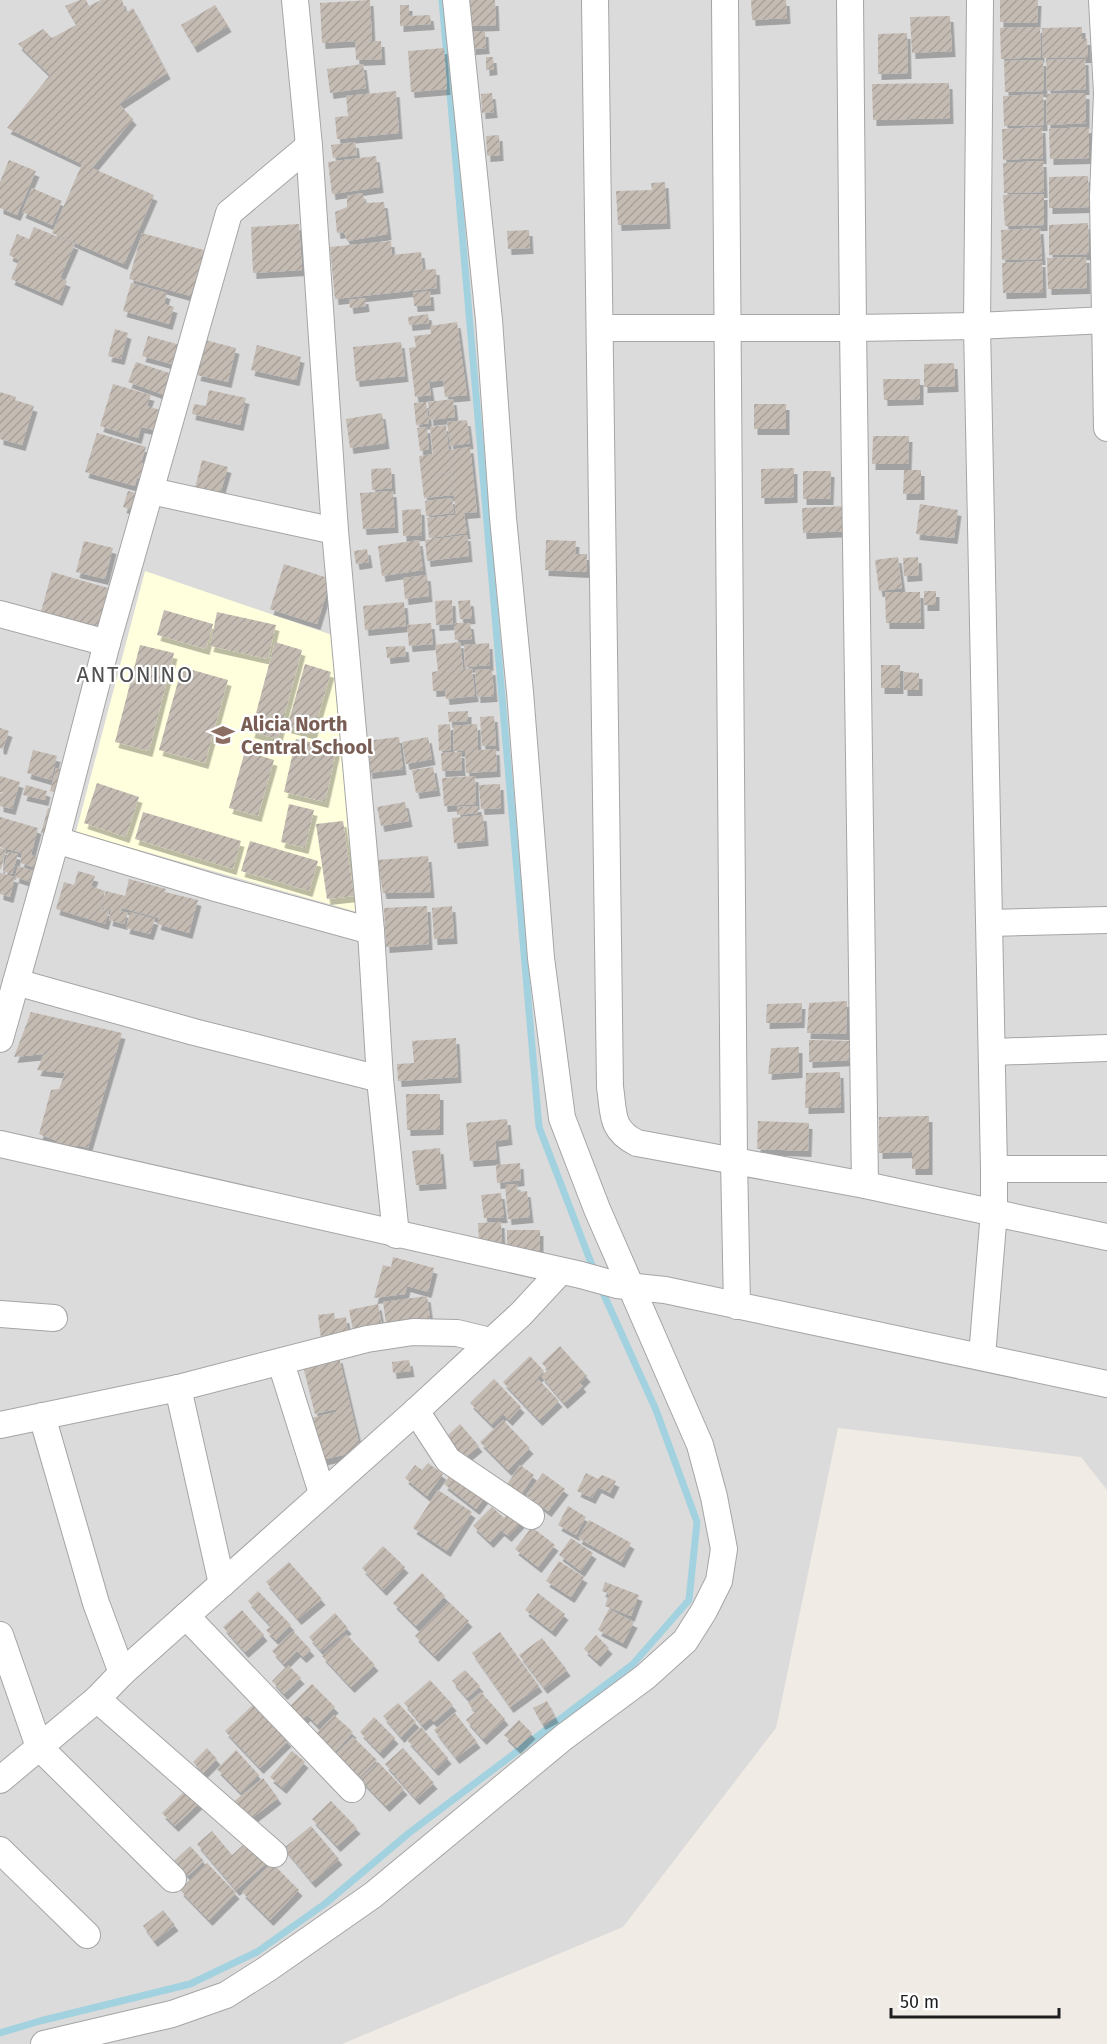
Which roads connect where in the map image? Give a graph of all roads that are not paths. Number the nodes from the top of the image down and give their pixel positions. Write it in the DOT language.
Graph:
graph roads {
  1 [pos="295,0"];
  2 [pos="456,0"];
  3 [pos="595,0"];
  4 [pos="725,0"];
  5 [pos="850,0"];
  6 [pos="980,0"];
  7 [pos="1102,0"];
  8 [pos="1107,93"];
  9 [pos="309,146"];
  10 [pos="1105,197"];
  11 [pos="1107,320"];
  12 [pos="977,326"];
  13 [pos="728,327"];
  14 [pos="600,328"];
  15 [pos="853,328"];
  16 [pos="1107,428"];
  17 [pos="151,491"];
  18 [pos="335,531"];
  19 [pos="0,614"];
  20 [pos="107,644"];
  21 [pos="56,840"];
  22 [pos="1107,920"];
  23 [pos="990,923"];
  24 [pos="370,932"];
  25 [pos="16,982"];
  26 [pos="0,1039"];
  27 [pos="1107,1048"];
  28 [pos="992,1052"];
  29 [pos="380,1079"];
  30 [pos="0,1144"];
  31 [pos="734,1161"];
  32 [pos="994,1169"];
  33 [pos="1107,1170"];
  34 [pos="865,1185"];
  35 [pos="994,1212"];
  36 [pos="396,1235"];
  37 [pos="1107,1237"];
  38 [pos="570,1273"];
  39 [pos="624,1286"];
  40 [pos="737,1306"];
  41 [pos="0,1314"];
  42 [pos="54,1318"];
  43 [pos="490,1341"];
  44 [pos="981,1356"];
  45 [pos="281,1363"];
  46 [pos="1107,1384"];
  47 [pos="178,1388"];
  48 [pos="416,1411"];
  49 [pos="42,1416"];
  50 [pos="0,1425"];
  51 [pos="322,1493"];
  52 [pos="531,1516"];
  53 [pos="222,1584"];
  54 [pos="186,1616"];
  55 [pos="0,1635"];
  56 [pos="122,1673"];
  57 [pos="97,1698"];
  58 [pos="39,1747"];
  59 [pos="0,1780"];
  60 [pos="352,1789"];
  61 [pos="0,1850"];
  62 [pos="274,1854"];
  63 [pos="173,1879"];
  64 [pos="87,1935"];
  65 [pos="44,2044"];
  1 -- 9 [label="street"];
  2 -- 39 [label="street"];
  3 -- 14 [label="street"];
  4 -- 13 [label="street"];
  5 -- 15 [label="street"];
  6 -- 12 [label="street"];
  7 -- 8 [label="street"];
  8 -- 10 [label="street"];
  9 -- 17 [label="street"];
  9 -- 18 [label="street"];
  10 -- 11 [label="street"];
  11 -- 12 [label="street"];
  11 -- 16 [label="street"];
  12 -- 15 [label="street"];
  12 -- 23 [label="street"];
  13 -- 14 [label="street"];
  13 -- 15 [label="street"];
  13 -- 31 [label="street"];
  14 -- 31 [label="street"];
  15 -- 34 [label="street"];
  17 -- 18 [label="street"];
  17 -- 20 [label="street"];
  18 -- 24 [label="street"];
  19 -- 20 [label="street"];
  20 -- 21 [label="street"];
  21 -- 24 [label="street"];
  21 -- 25 [label="street"];
  22 -- 23 [label="street"];
  23 -- 28 [label="street"];
  24 -- 29 [label="street"];
  25 -- 26 [label="street"];
  25 -- 29 [label="street"];
  27 -- 28 [label="street"];
  28 -- 32 [label="street"];
  29 -- 36 [label="street"];
  30 -- 36 [label="street"];
  31 -- 34 [label="street"];
  31 -- 40 [label="street"];
  32 -- 33 [label="street"];
  32 -- 35 [label="street"];
  34 -- 35 [label="street"];
  35 -- 37 [label="street"];
  35 -- 44 [label="street"];
  36 -- 38 [label="street"];
  38 -- 39 [label="street"];
  38 -- 43 [label="street"];
  39 -- 40 [label="street"];
  39 -- 65 [label="street"];
  40 -- 44 [label="street"];
  41 -- 42 [label="street"];
  43 -- 45 [label="street"];
  43 -- 48 [label="street"];
  44 -- 46 [label="street"];
  45 -- 47 [label="street"];
  45 -- 51 [label="street"];
  47 -- 49 [label="street"];
  47 -- 53 [label="street"];
  48 -- 51 [label="street"];
  48 -- 52 [label="street"];
  49 -- 50 [label="street"];
  49 -- 56 [label="street"];
  51 -- 53 [label="street"];
  53 -- 54 [label="street"];
  54 -- 56 [label="street"];
  54 -- 60 [label="street"];
  55 -- 58 [label="street"];
  56 -- 57 [label="street"];
  57 -- 58 [label="street"];
  57 -- 62 [label="street"];
  58 -- 59 [label="street"];
  58 -- 63 [label="street"];
  61 -- 64 [label="street"];
}
